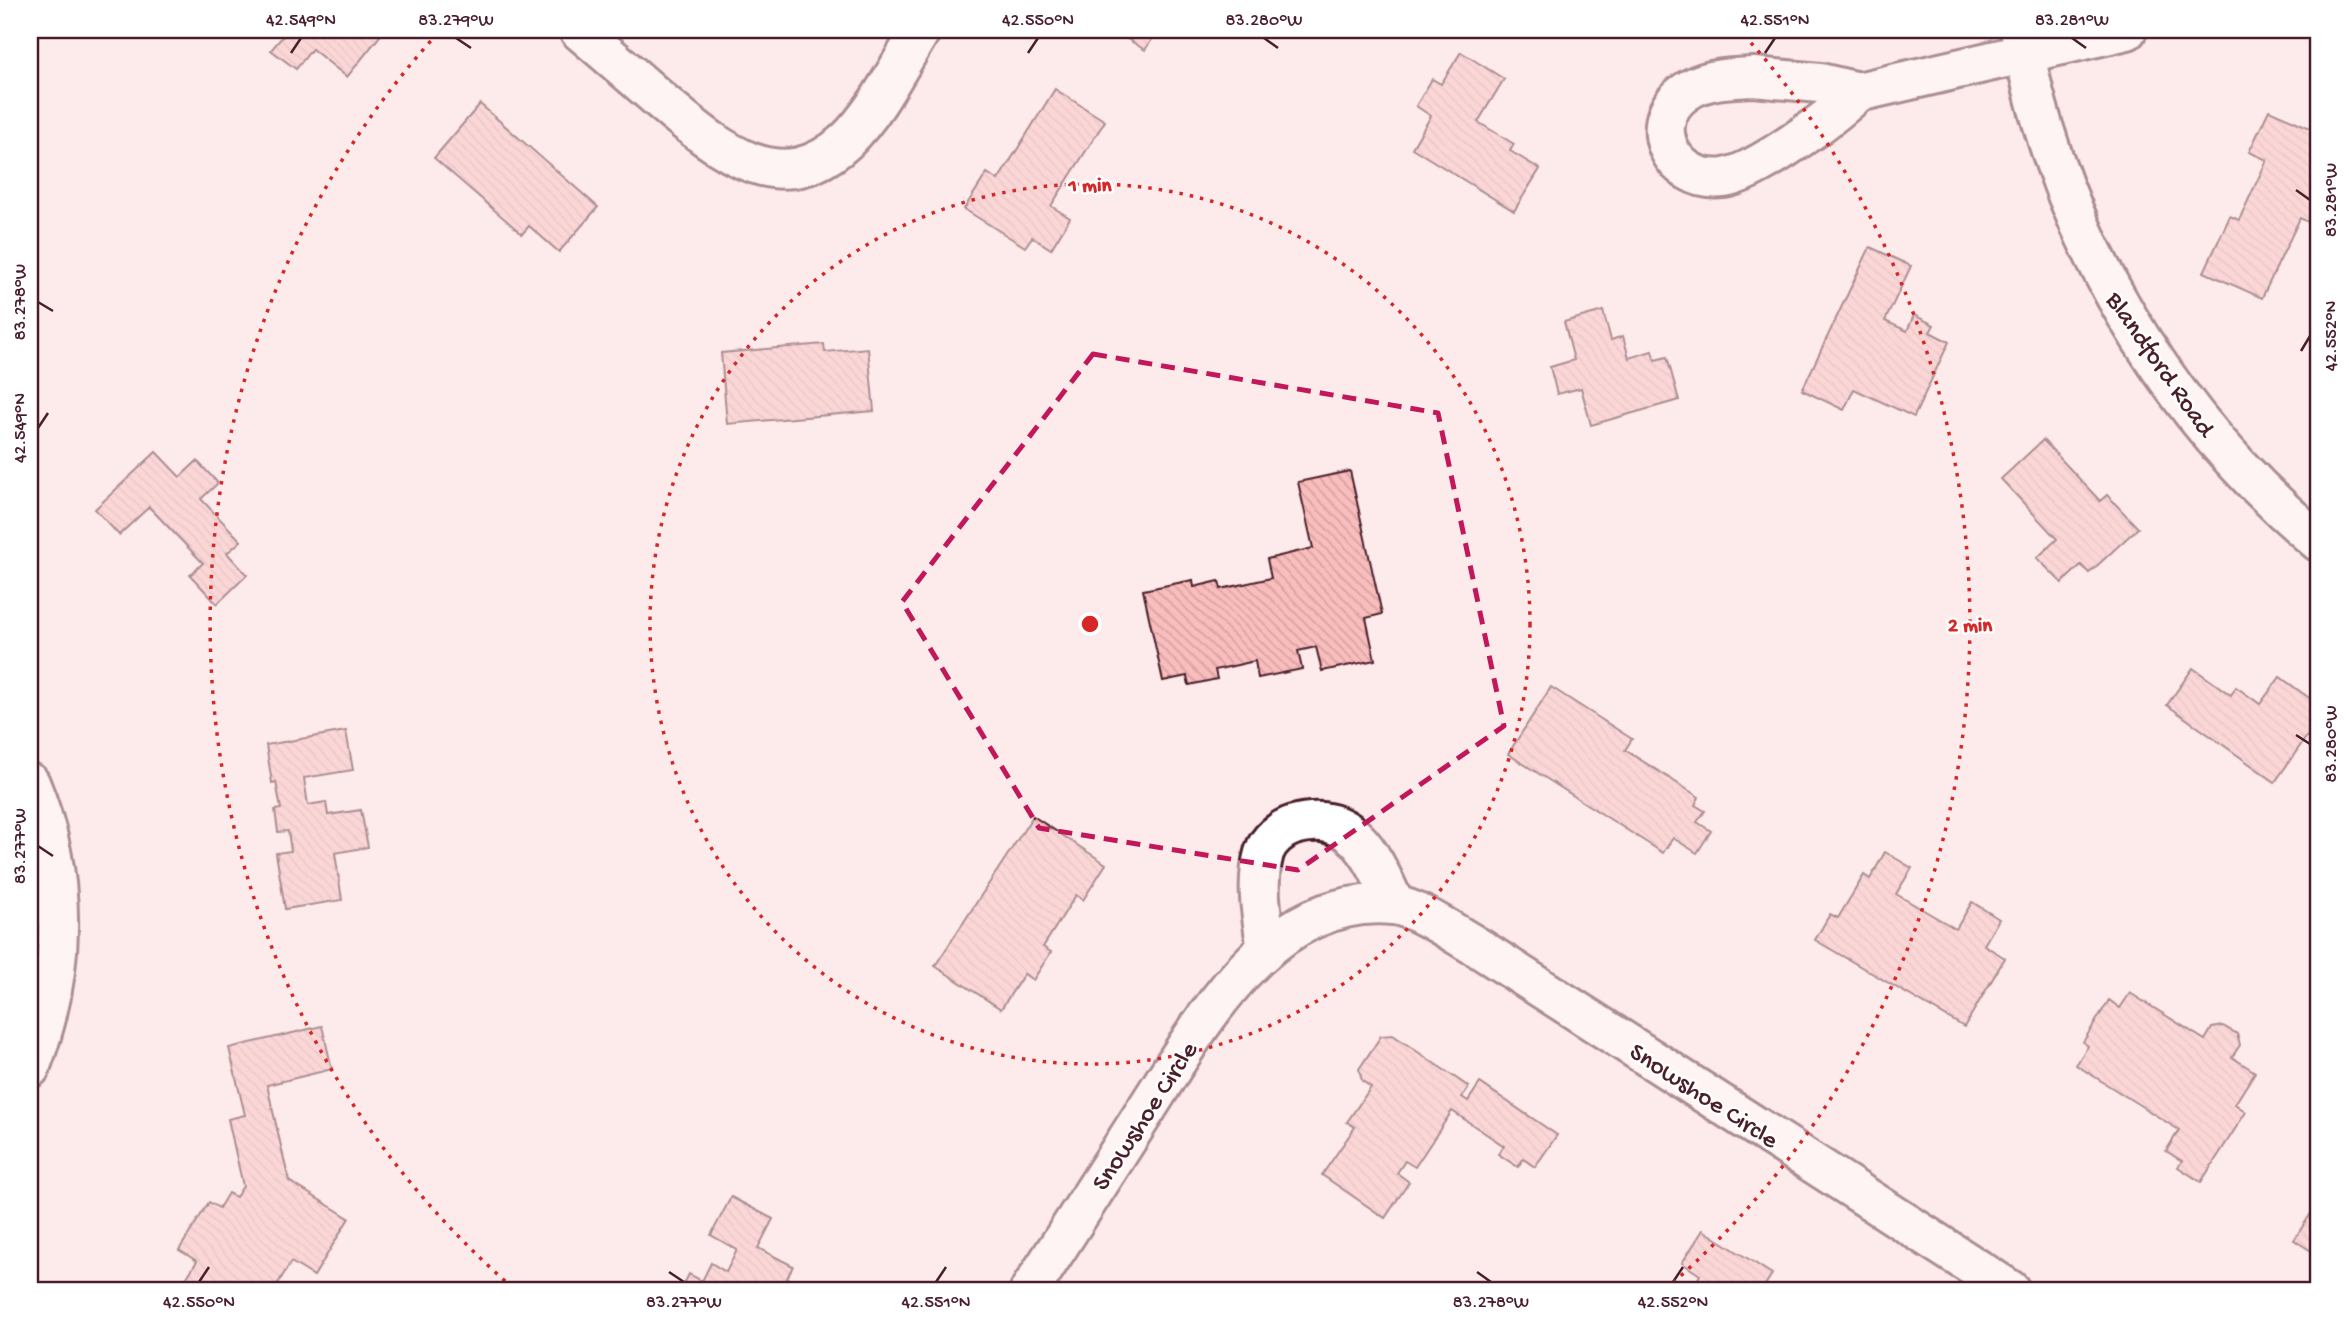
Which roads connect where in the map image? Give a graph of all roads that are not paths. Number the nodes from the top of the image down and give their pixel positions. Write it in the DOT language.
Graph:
graph roads {
  1 [pos="579,30"];
  2 [pos="920,30"];
  3 [pos="2127,30"];
  4 [pos="2022,42"];
  5 [pos="1858,92"];
  6 [pos="2319,542"];
  7 [pos="30,783"];
  8 [pos="1395,905"];
  9 [pos="1267,949"];
  10 [pos="30,1068"];
  11 [pos="1030,1290"];
  12 [pos="2010,1290"];
  1 -- 2 [label="street"];
  3 -- 4 [label="street"];
  4 -- 5 [label="street"];
  4 -- 6 [label="street, Blandford Road"];
  7 -- 10 [label="street"];
  8 -- 9 [label="street, Snowshoe Circle"];
  8 -- 9 [label="street"];
  8 -- 12 [label="street, Snowshoe Circle"];
  9 -- 11 [label="street, Snowshoe Circle"];
}
